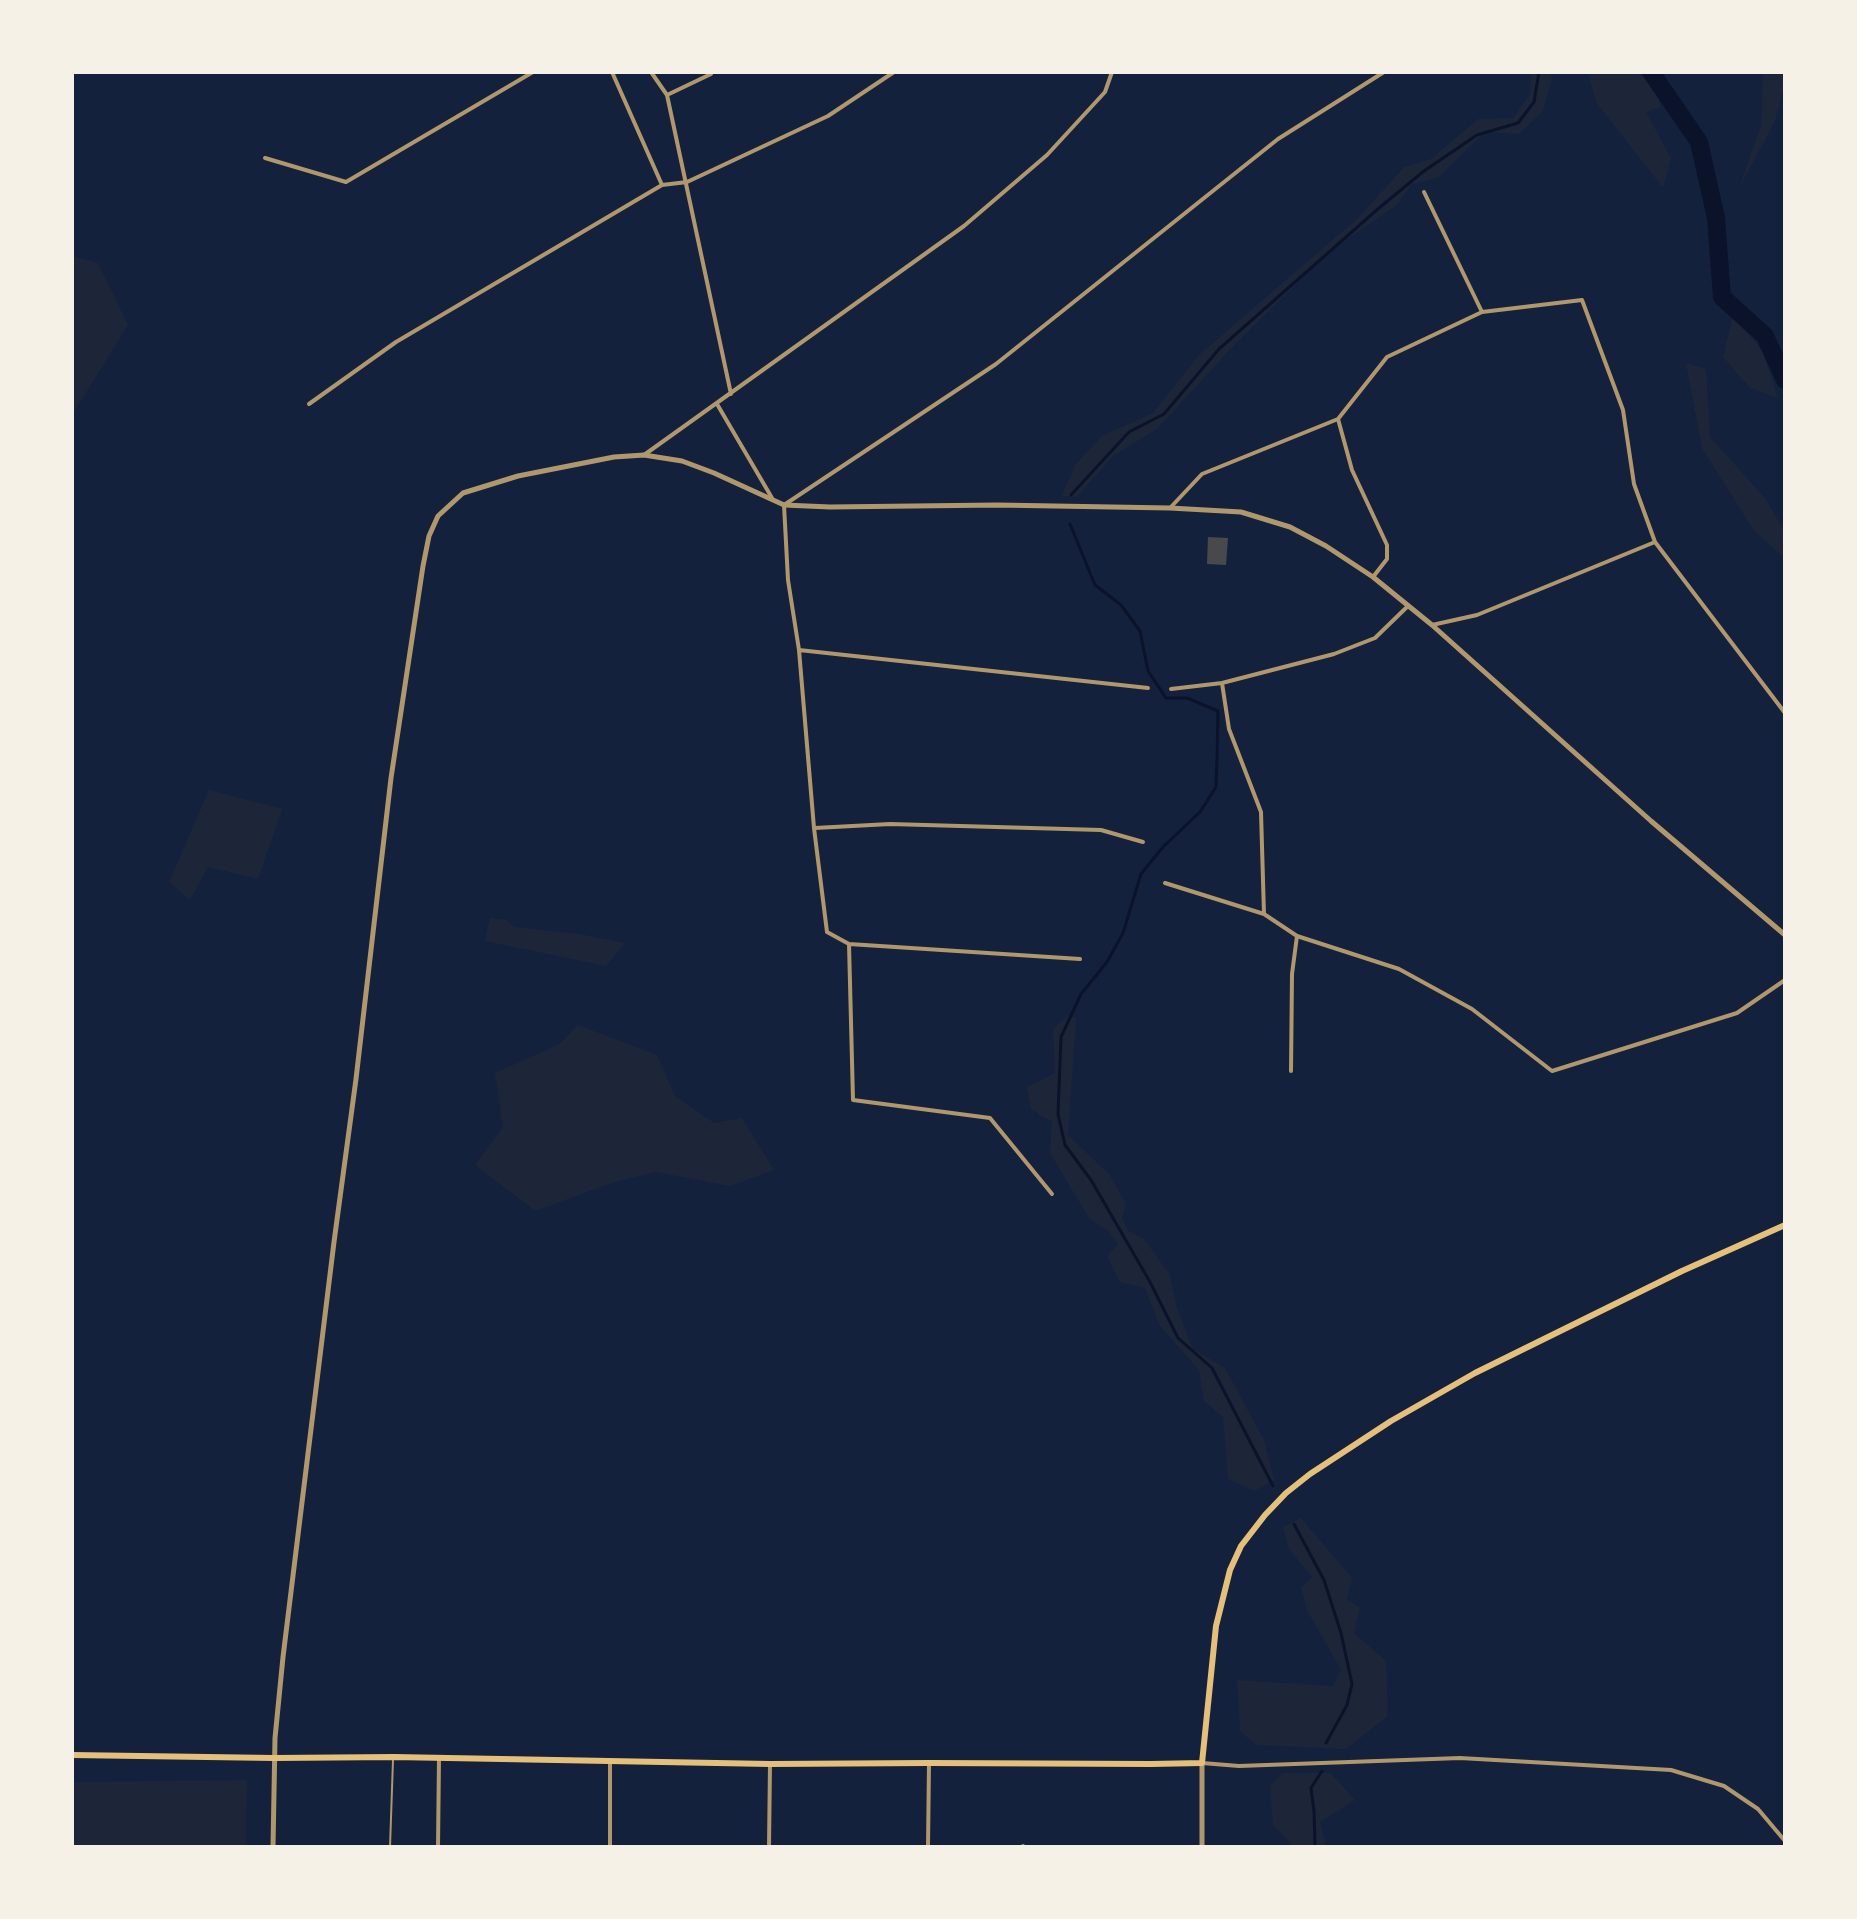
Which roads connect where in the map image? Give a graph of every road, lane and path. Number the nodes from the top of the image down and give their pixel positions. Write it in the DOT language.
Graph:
graph roads {
  1 [pos="533,72"];
  2 [pos="612,72"];
  3 [pos="651,72"];
  4 [pos="710,72"];
  5 [pos="894,72"];
  6 [pos="1112,72"];
  7 [pos="1384,72"];
  8 [pos="667,95"];
  9 [pos="265,158"];
  10 [pos="687,182"];
  11 [pos="662,185"];
  12 [pos="1424,192"];
  13 [pos="1482,312"];
  14 [pos="731,394"];
  15 [pos="309,404"];
  16 [pos="717,404"];
  17 [pos="1338,419"];
  18 [pos="644,455"];
  19 [pos="773,500"];
  20 [pos="784,505"];
  21 [pos="1170,508"];
  22 [pos="1655,542"];
  23 [pos="1373,577"];
  24 [pos="1408,606"];
  25 [pos="1432,625"];
  26 [pos="799,650"];
  27 [pos="1222,683"];
  28 [pos="1148,688"];
  29 [pos="1171,689"];
  30 [pos="1785,713"];
  31 [pos="814,828"];
  32 [pos="1143,842"];
  33 [pos="1165,883"];
  34 [pos="1264,914"];
  35 [pos="1785,935"];
  36 [pos="1297,936"];
  37 [pos="849,944"];
  38 [pos="1080,959"];
  39 [pos="1785,980"];
  40 [pos="1291,1071"];
  41 [pos="1052,1194"];
  42 [pos="1785,1225"];
  43 [pos="72,1755"];
  44 [pos="394,1757"];
  45 [pos="274,1758"];
  46 [pos="439,1758"];
  47 [pos="610,1761"];
  48 [pos="929,1763"];
  49 [pos="1202,1763"];
  50 [pos="770,1764"];
  51 [pos="1785,1841"];
  52 [pos="273,1847"];
  53 [pos="390,1847"];
  54 [pos="438,1847"];
  55 [pos="610,1847"];
  56 [pos="769,1847"];
  57 [pos="928,1847"];
  58 [pos="1202,1847"];
  1 -- 9 [label="street"];
  2 -- 11 [label="street"];
  3 -- 8 [label="street"];
  4 -- 8 [label="street"];
  5 -- 10 [label="street"];
  6 -- 14 [label="street"];
  7 -- 20 [label="street"];
  8 -- 10 [label="street"];
  10 -- 11 [label="street"];
  10 -- 14 [label="street"];
  11 -- 15 [label="street"];
  12 -- 13 [label="street"];
  13 -- 17 [label="street"];
  13 -- 22 [label="street"];
  14 -- 16 [label="street"];
  16 -- 18 [label="street"];
  16 -- 19 [label="street"];
  17 -- 21 [label="street"];
  17 -- 23 [label="street"];
  18 -- 19 [label="street"];
  18 -- 45 [label="street"];
  19 -- 20 [label="street"];
  20 -- 21 [label="street"];
  20 -- 26 [label="street"];
  21 -- 23 [label="street"];
  22 -- 25 [label="street"];
  22 -- 30 [label="street"];
  23 -- 24 [label="street"];
  24 -- 25 [label="street"];
  24 -- 27 [label="street"];
  25 -- 35 [label="street"];
  26 -- 28 [label="street"];
  26 -- 31 [label="street"];
  27 -- 29 [label="street"];
  27 -- 34 [label="street"];
  31 -- 32 [label="street"];
  31 -- 37 [label="street"];
  33 -- 34 [label="street"];
  34 -- 36 [label="street"];
  36 -- 39 [label="street"];
  36 -- 40 [label="street"];
  37 -- 38 [label="street"];
  37 -- 41 [label="street"];
  42 -- 49 [label="main road"];
  43 -- 45 [label="main road"];
  44 -- 45 [label="main road"];
  44 -- 46 [label="main road"];
  44 -- 53 [label="lane"];
  45 -- 52 [label="street"];
  46 -- 47 [label="main road"];
  46 -- 54 [label="street"];
  47 -- 50 [label="main road"];
  47 -- 55 [label="street"];
  48 -- 49 [label="main road"];
  48 -- 50 [label="main road"];
  48 -- 57 [label="street"];
  49 -- 51 [label="street"];
  49 -- 58 [label="street"];
  50 -- 56 [label="street"];
}
